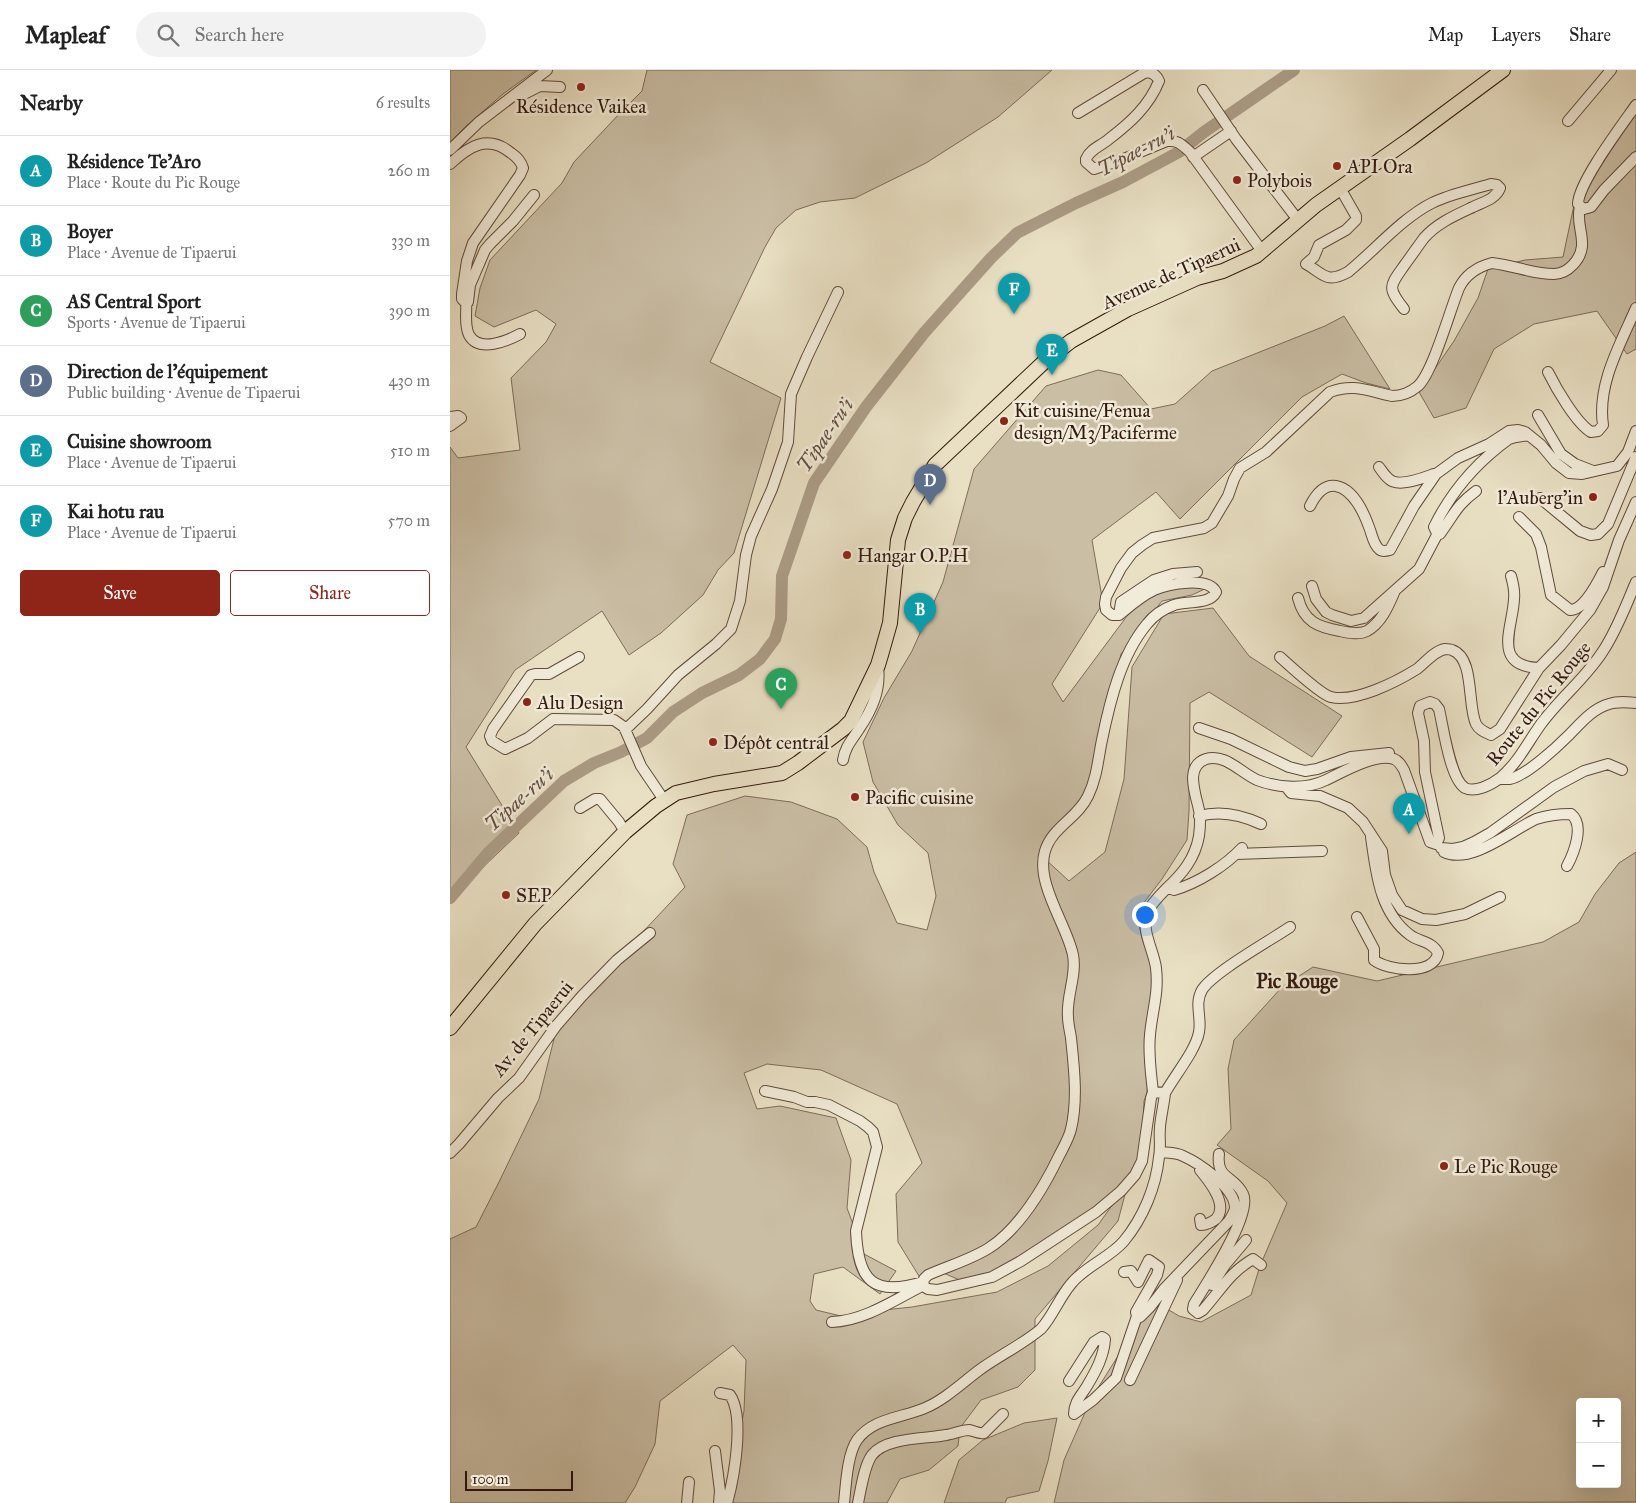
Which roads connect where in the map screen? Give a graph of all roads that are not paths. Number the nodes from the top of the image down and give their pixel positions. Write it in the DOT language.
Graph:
graph roads {
  1 [pos="547,70"];
  2 [pos="1503,70"];
  3 [pos="1611,70"];
  4 [pos="560,87"];
  5 [pos="1203,90"];
  6 [pos="1636,105"];
  7 [pos="1078,113"];
  8 [pos="1568,121"];
  9 [pos="1228,127"];
  10 [pos="458,142"];
  11 [pos="450,150"];
  12 [pos="1189,152"];
  13 [pos="1636,157"];
  14 [pos="450,164"];
  15 [pos="1340,188"];
  16 [pos="534,195"];
  17 [pos="1580,208"];
  18 [pos="1298,220"];
  19 [pos="1262,251"];
  20 [pos="838,292"];
  21 [pos="466,303"];
  22 [pos="1636,308"];
  23 [pos="1404,309"];
  24 [pos="520,334"];
  25 [pos="1548,372"];
  26 [pos="1538,415"];
  27 [pos="450,417"];
  28 [pos="450,426"];
  29 [pos="1636,432"];
  30 [pos="1529,435"];
  31 [pos="1636,457"];
  32 [pos="1379,467"];
  33 [pos="1593,471"];
  34 [pos="1436,474"];
  35 [pos="1476,491"];
  36 [pos="1540,498"];
  37 [pos="1636,502"];
  38 [pos="1310,506"];
  39 [pos="1520,517"];
  40 [pos="1438,533"];
  41 [pos="1620,540"];
  42 [pos="1198,572"];
  43 [pos="1511,576"];
  44 [pos="1636,582"];
  45 [pos="1312,586"];
  46 [pos="1395,590"];
  47 [pos="1298,598"];
  48 [pos="1119,615"];
  49 [pos="579,657"];
  50 [pos="1280,657"];
  51 [pos="878,665"];
  52 [pos="1539,668"];
  53 [pos="1636,703"];
  54 [pos="1199,728"];
  55 [pos="626,733"];
  56 [pos="843,760"];
  57 [pos="1400,762"];
  58 [pos="1622,770"];
  59 [pos="1498,779"];
  60 [pos="1286,787"];
  61 [pos="664,800"];
  62 [pos="580,808"];
  63 [pos="1200,816"];
  64 [pos="1261,824"];
  65 [pos="625,832"];
  66 [pos="1370,834"];
  67 [pos="1438,846"];
  68 [pos="1322,851"];
  69 [pos="1567,866"];
  70 [pos="1168,887"];
  71 [pos="1500,897"];
  72 [pos="1357,917"];
  73 [pos="1290,928"];
  74 [pos="650,933"];
  75 [pos="450,1028"];
  76 [pos="765,1091"];
  77 [pos="1153,1092"];
  78 [pos="1165,1093"];
  79 [pos="1160,1152"];
  80 [pos="450,1153"];
  81 [pos="1219,1154"];
  82 [pos="1190,1160"];
  83 [pos="1218,1180"];
  84 [pos="1245,1199"];
  85 [pos="1200,1219"];
  86 [pos="1246,1240"];
  87 [pos="1261,1265"];
  88 [pos="1124,1272"];
  89 [pos="1180,1272"];
  90 [pos="923,1284"];
  91 [pos="1200,1293"];
  92 [pos="1137,1316"];
  93 [pos="832,1322"];
  94 [pos="1130,1380"];
  95 [pos="1070,1381"];
  96 [pos="720,1393"];
  97 [pos="1003,1414"];
  98 [pos="715,1451"];
  99 [pos="688,1482"];
  100 [pos="687,1503"];
  101 [pos="719,1503"];
  102 [pos="727,1503"];
  103 [pos="844,1503"];
  104 [pos="858,1503"];
  1 -- 10 [label="street"];
  2 -- 15 [label="main road, Avenue de Tipaerui"];
  3 -- 8 [label="street"];
  4 -- 10 [label="street"];
  5 -- 9 [label="street"];
  6 -- 17 [label="street"];
  7 -- 12 [label="street"];
  9 -- 12 [label="street"];
  9 -- 18 [label="street"];
  10 -- 11 [label="street"];
  12 -- 19 [label="street"];
  13 -- 17 [label="street"];
  14 -- 21 [label="street"];
  15 -- 18 [label="main road, Avenue de Tipaerui"];
  15 -- 23 [label="street"];
  16 -- 21 [label="street"];
  17 -- 48 [label="street"];
  18 -- 19 [label="main road, Avenue de Tipaerui"];
  19 -- 51 [label="main road, Avenue de Tipaerui"];
  20 -- 55 [label="street"];
  21 -- 24 [label="street"];
  22 -- 25 [label="street"];
  26 -- 33 [label="street"];
  27 -- 28 [label="street"];
  29 -- 33 [label="street"];
  30 -- 33 [label="street"];
  30 -- 34 [label="street"];
  30 -- 40 [label="street"];
  31 -- 36 [label="street"];
  32 -- 34 [label="street"];
  34 -- 38 [label="street"];
  35 -- 40 [label="street"];
  37 -- 41 [label="street"];
  39 -- 41 [label="street"];
  40 -- 46 [label="street"];
  41 -- 52 [label="street"];
  42 -- 48 [label="street"];
  43 -- 52 [label="street"];
  44 -- 59 [label="street, Route du Pic Rouge"];
  45 -- 46 [label="street"];
  46 -- 47 [label="street"];
  48 -- 90 [label="street"];
  49 -- 55 [label="street"];
  50 -- 52 [label="street"];
  51 -- 56 [label="street"];
  51 -- 61 [label="main road, Avenue de Tipaerui"];
  53 -- 59 [label="street"];
  54 -- 57 [label="street"];
  55 -- 61 [label="street"];
  57 -- 60 [label="street"];
  57 -- 67 [label="street"];
  58 -- 67 [label="street"];
  59 -- 67 [label="street, Route du Pic Rouge"];
  60 -- 63 [label="street"];
  60 -- 66 [label="street"];
  61 -- 65 [label="main road, Avenue de Tipaerui"];
  62 -- 65 [label="street"];
  63 -- 64 [label="street"];
  63 -- 70 [label="street"];
  65 -- 75 [label="main road, Avenue de Tipaerui"];
  66 -- 71 [label="street"];
  66 -- 72 [label="street"];
  67 -- 69 [label="street"];
  68 -- 70 [label="street"];
  70 -- 77 [label="street"];
  73 -- 78 [label="street"];
  74 -- 80 [label="street, Av. de Tipaerui"];
  76 -- 90 [label="street"];
  77 -- 78 [label="street"];
  77 -- 90 [label="street"];
  78 -- 79 [label="street"];
  79 -- 82 [label="street"];
  79 -- 103 [label="street"];
  81 -- 84 [label="street"];
  82 -- 83 [label="street"];
  82 -- 85 [label="street"];
  83 -- 84 [label="street"];
  83 -- 89 [label="street"];
  84 -- 91 [label="street"];
  86 -- 91 [label="street"];
  87 -- 91 [label="street"];
  88 -- 92 [label="street"];
  89 -- 92 [label="street"];
  89 -- 94 [label="street"];
  90 -- 93 [label="street"];
  92 -- 95 [label="street"];
  96 -- 102 [label="street"];
  97 -- 104 [label="street"];
  98 -- 101 [label="street"];
  99 -- 100 [label="street"];
}
